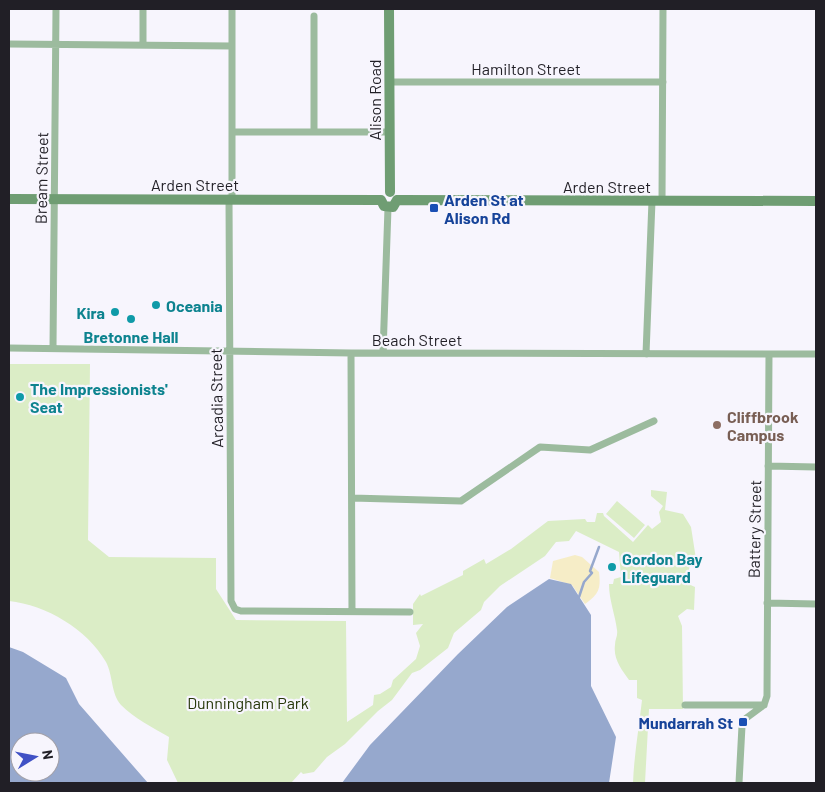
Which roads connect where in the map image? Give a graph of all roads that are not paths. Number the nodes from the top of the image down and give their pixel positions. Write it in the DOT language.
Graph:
graph roads {
  1 [pos="56,9"];
  2 [pos="143,9"];
  3 [pos="232,9"];
  4 [pos="389,9"];
  5 [pos="663,9"];
  6 [pos="314,16"];
  7 [pos="9,44"];
  8 [pos="56,44"];
  9 [pos="143,45"];
  10 [pos="232,46"];
  11 [pos="389,82"];
  12 [pos="663,82"];
  13 [pos="232,132"];
  14 [pos="314,132"];
  15 [pos="389,132"];
  16 [pos="390,192"];
  17 [pos="230,198"];
  18 [pos="9,199"];
  19 [pos="55,199"];
  20 [pos="397,200"];
  21 [pos="657,201"];
  22 [pos="816,201"];
  23 [pos="384,204"];
  24 [pos="9,348"];
  25 [pos="53,348"];
  26 [pos="230,351"];
  27 [pos="350,353"];
  28 [pos="383,353"];
  29 [pos="646,354"];
  30 [pos="769,354"];
  31 [pos="816,354"];
  32 [pos="654,421"];
  33 [pos="768,466"];
  34 [pos="816,467"];
  35 [pos="352,498"];
  36 [pos="767,603"];
  37 [pos="816,604"];
  38 [pos="352,611"];
  39 [pos="410,612"];
  40 [pos="764,705"];
  41 [pos="685,706"];
  42 [pos="739,783"];
  1 -- 8 [label="street, Bream Street"];
  2 -- 9 [label="street"];
  3 -- 10 [label="street, Arcadia Street"];
  4 -- 11 [label="main road, Alison Road"];
  5 -- 12 [label="street"];
  6 -- 14 [label="street"];
  7 -- 8 [label="street"];
  8 -- 9 [label="street"];
  8 -- 19 [label="street, Bream Street"];
  9 -- 10 [label="street"];
  10 -- 13 [label="street, Arcadia Street"];
  11 -- 12 [label="street, Hamilton Street"];
  11 -- 15 [label="main road, Alison Road"];
  12 -- 21 [label="street"];
  13 -- 14 [label="street"];
  13 -- 17 [label="street, Arcadia Street"];
  14 -- 15 [label="street"];
  15 -- 16 [label="main road, Alison Road"];
  16 -- 20 [label="main road"];
  16 -- 23 [label="main road"];
  17 -- 19 [label="main road, Arden Street"];
  17 -- 23 [label="main road, Arden Street"];
  17 -- 26 [label="street, Arcadia Street"];
  18 -- 19 [label="main road, Arden Street"];
  19 -- 25 [label="street, Bream Street"];
  20 -- 21 [label="main road, Arden Street"];
  20 -- 23 [label="main road"];
  21 -- 22 [label="main road, Arden Street"];
  21 -- 29 [label="street"];
  23 -- 28 [label="street"];
  24 -- 25 [label="street, Beach Street"];
  25 -- 26 [label="street, Beach Street"];
  26 -- 27 [label="street, Beach Street"];
  26 -- 38 [label="street, Arcadia Street"];
  27 -- 28 [label="street, Beach Street"];
  27 -- 35 [label="street"];
  28 -- 29 [label="street, Beach Street"];
  29 -- 30 [label="street, Beach Street"];
  30 -- 31 [label="street, Beach Street"];
  30 -- 33 [label="street, Battery Street"];
  32 -- 35 [label="street"];
  33 -- 34 [label="street"];
  33 -- 36 [label="street, Battery Street"];
  35 -- 38 [label="street"];
  36 -- 37 [label="street"];
  36 -- 40 [label="street, Battery Street"];
  38 -- 39 [label="street"];
  40 -- 41 [label="street"];
  40 -- 42 [label="street"];
}
